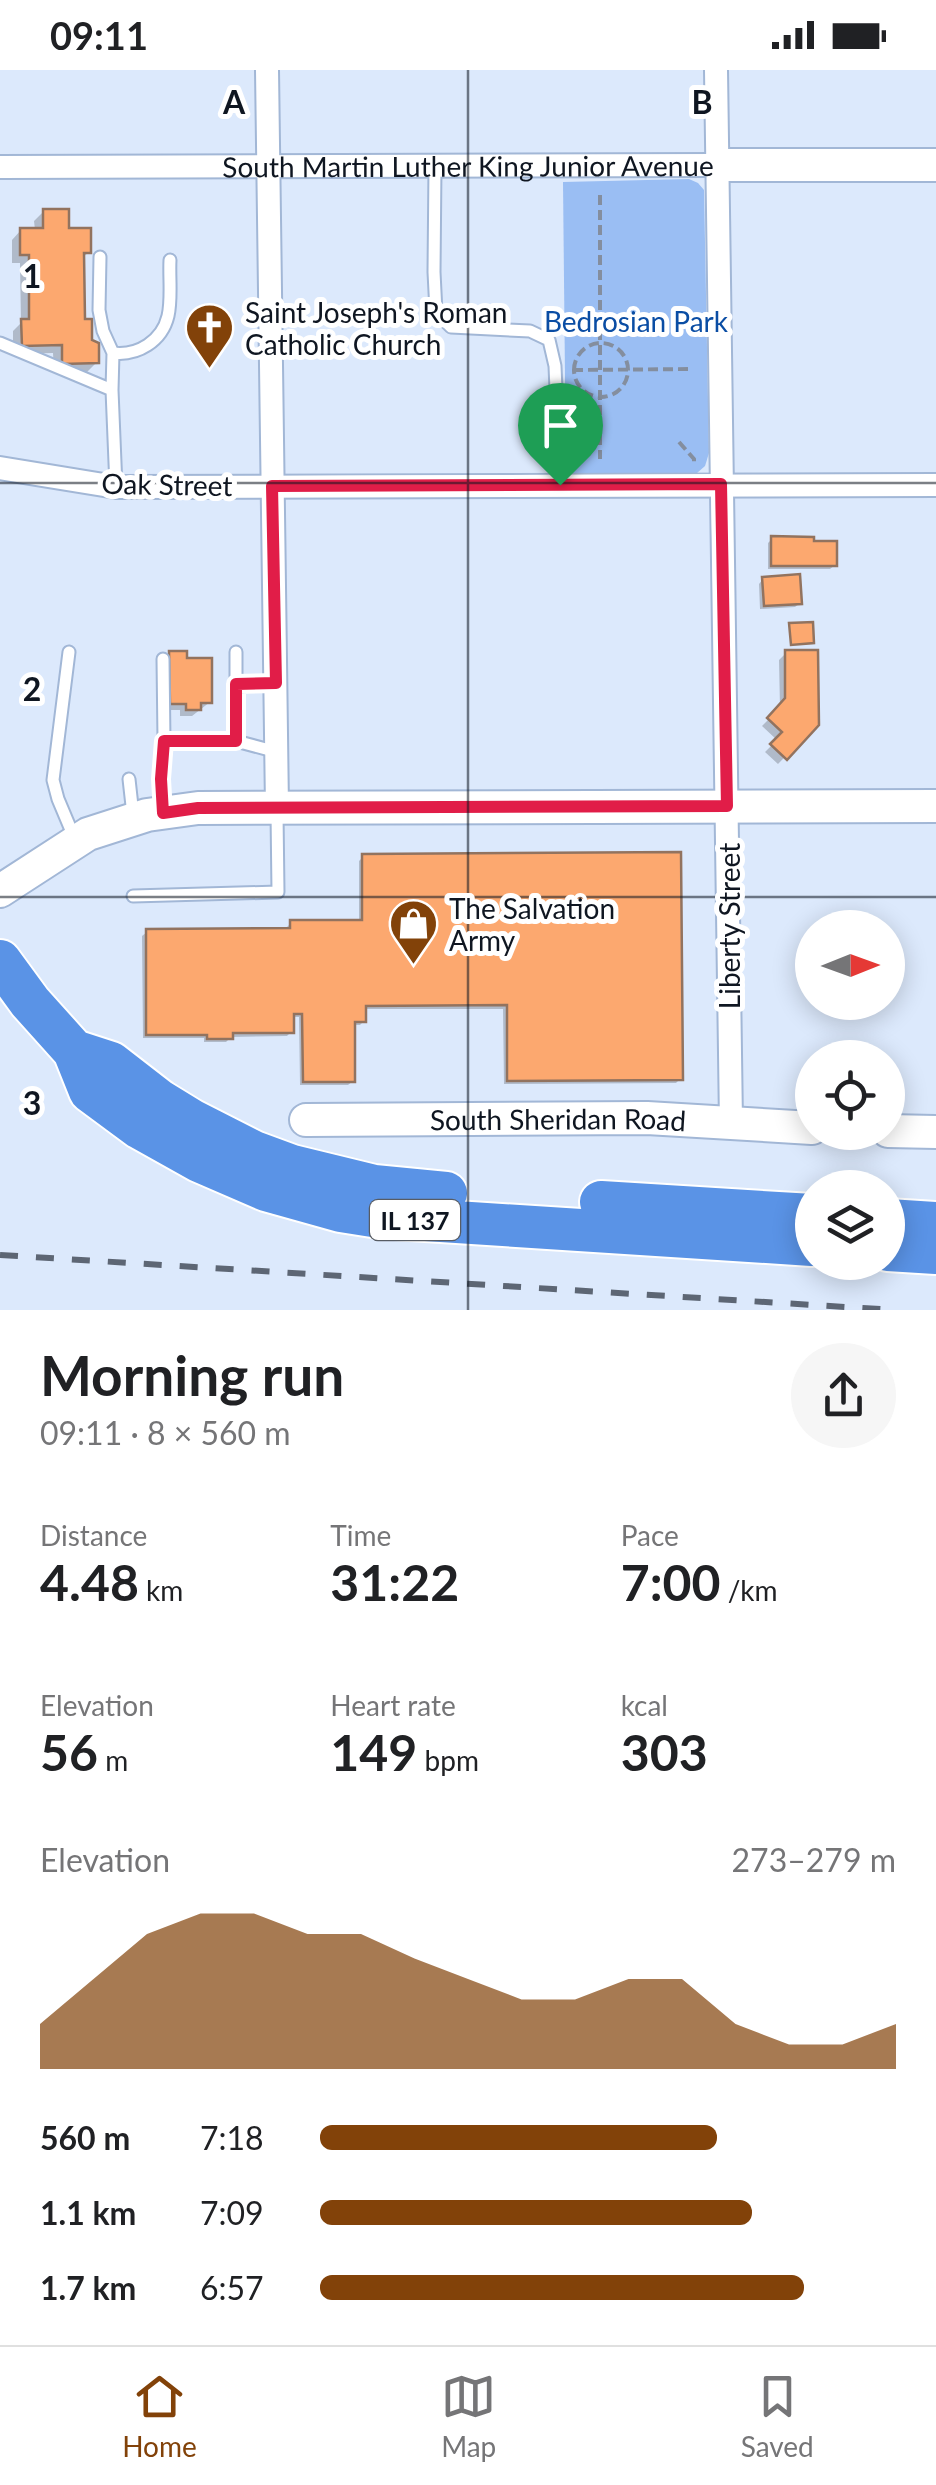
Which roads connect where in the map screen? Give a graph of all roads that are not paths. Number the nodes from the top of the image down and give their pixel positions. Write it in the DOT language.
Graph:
graph roads {
  1 [pos="267,70"];
  2 [pos="716,70"];
  3 [pos="718,164"];
  4 [pos="936,164"];
  5 [pos="268,166"];
  6 [pos="0,167"];
  7 [pos="435,167"];
  8 [pos="100,257"];
  9 [pos="170,260"];
  10 [pos="0,344"];
  11 [pos="113,353"];
  12 [pos="112,390"];
  13 [pos="0,468"];
  14 [pos="721,484"];
  15 [pos="560,485"];
  16 [pos="936,485"];
  17 [pos="272,486"];
  18 [pos="116,487"];
  19 [pos="69,652"];
  20 [pos="236,652"];
  21 [pos="163,659"];
  22 [pos="276,683"];
  23 [pos="236,684"];
  24 [pos="164,741"];
  25 [pos="236,741"];
  26 [pos="277,752"];
  27 [pos="129,779"];
  28 [pos="727,806"];
  29 [pos="936,806"];
  30 [pos="277,808"];
  31 [pos="148,816"];
  32 [pos="76,841"];
  33 [pos="0,891"];
  34 [pos="134,896"];
  35 [pos="0,961"];
  36 [pos="74,1051"];
  37 [pos="306,1120"];
  38 [pos="730,1123"];
  39 [pos="795,1127"];
  40 [pos="905,1131"];
  41 [pos="936,1132"];
  42 [pos="795,1214"];
  43 [pos="905,1221"];
  44 [pos="936,1223"];
  45 [pos="795,1244"];
  46 [pos="905,1251"];
  47 [pos="936,1253"];
  1 -- 5 [label="street"];
  2 -- 3 [label="street, Liberty Street"];
  3 -- 4 [label="main road, South Martin Luther King Junior Avenue"];
  3 -- 7 [label="street, South Martin Luther King Junior Avenue"];
  3 -- 14 [label="street, Liberty Street"];
  5 -- 6 [label="street, South Martin Luther King Junior Avenue"];
  5 -- 7 [label="street, South Martin Luther King Junior Avenue"];
  5 -- 17 [label="street"];
  7 -- 15 [label="lane"];
  8 -- 11 [label="lane"];
  9 -- 11 [label="lane"];
  10 -- 12 [label="lane"];
  11 -- 12 [label="lane"];
  12 -- 18 [label="lane"];
  13 -- 18 [label="street, Oak Street"];
  14 -- 15 [label="street, Oak Street"];
  14 -- 16 [label="street, Oak Street"];
  14 -- 28 [label="street, Liberty Street"];
  15 -- 17 [label="street, Oak Street"];
  17 -- 18 [label="street, Oak Street"];
  17 -- 22 [label="street"];
  19 -- 32 [label="lane"];
  20 -- 23 [label="lane"];
  21 -- 24 [label="lane"];
  22 -- 23 [label="lane"];
  22 -- 26 [label="street"];
  23 -- 25 [label="lane"];
  24 -- 25 [label="lane"];
  24 -- 31 [label="lane"];
  25 -- 26 [label="lane"];
  26 -- 30 [label="street"];
  27 -- 31 [label="lane"];
  28 -- 29 [label="main road"];
  28 -- 30 [label="main road"];
  28 -- 38 [label="street, Liberty Street"];
  30 -- 31 [label="main road"];
  30 -- 34 [label="lane"];
  31 -- 32 [label="main road"];
  32 -- 33 [label="main road"];
  35 -- 36 [label="highway, IL 137"];
  36 -- 42 [label="highway, IL 137"];
  36 -- 45 [label="highway, IL 137"];
  37 -- 38 [label="main road, South Sheridan Road"];
  38 -- 39 [label="main road, South Sheridan Road"];
  40 -- 41 [label="main road"];
  43 -- 44 [label="highway"];
  46 -- 47 [label="highway"];
}
